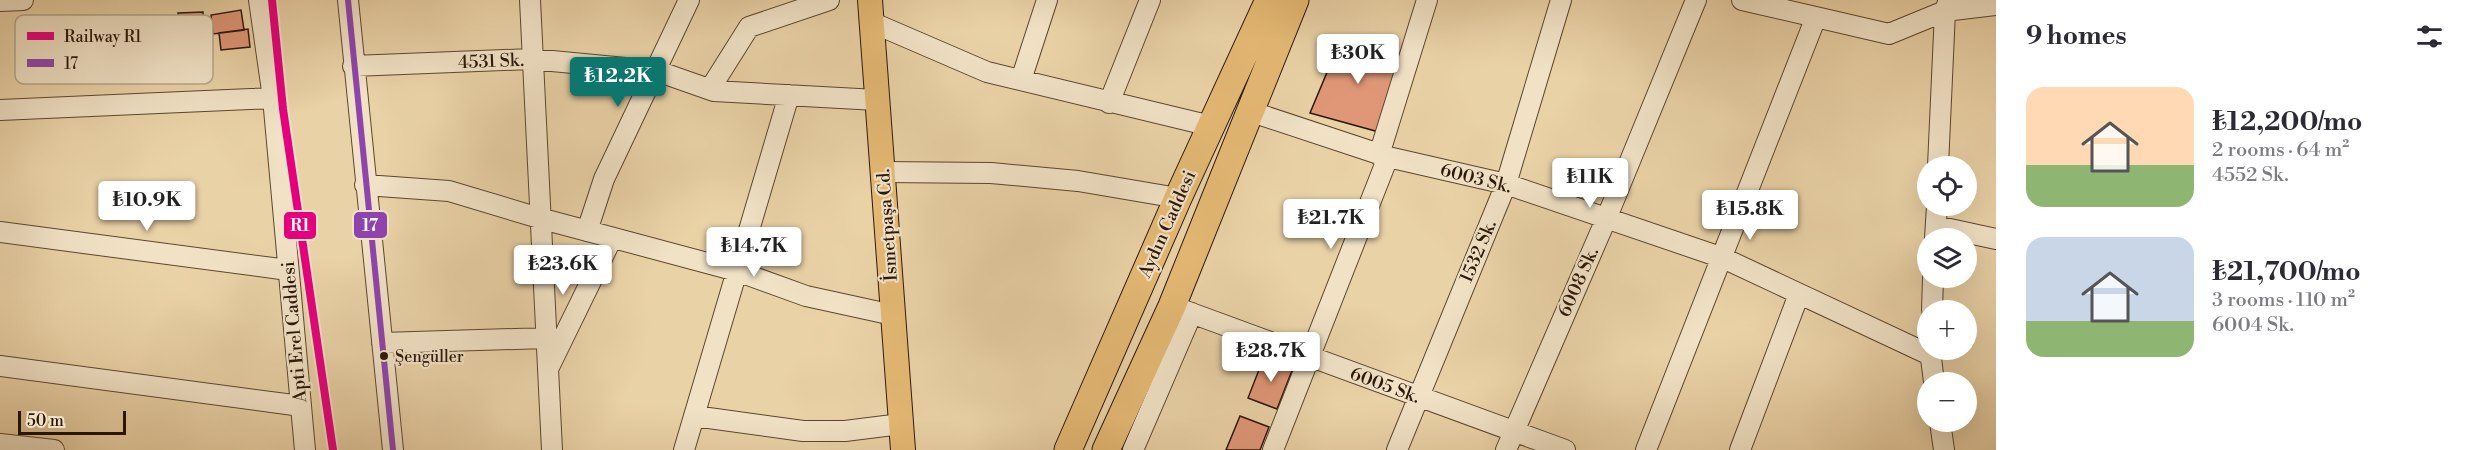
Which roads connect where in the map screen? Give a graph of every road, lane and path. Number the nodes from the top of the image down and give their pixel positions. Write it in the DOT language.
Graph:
graph roads {
  1 [pos="23,0"];
  2 [pos="259,0"];
  3 [pos="346,0"];
  4 [pos="519,0"];
  5 [pos="530,0"];
  6 [pos="688,0"];
  7 [pos="829,0"];
  8 [pos="1047,0"];
  9 [pos="1150,0"];
  10 [pos="1269,0"];
  11 [pos="1295,0"];
  12 [pos="1427,0"];
  13 [pos="1561,0"];
  14 [pos="1696,0"];
  15 [pos="1742,0"];
  16 [pos="0,1"];
  17 [pos="1947,5"];
  18 [pos="1996,5"];
  19 [pos="870,11"];
  20 [pos="1816,17"];
  21 [pos="531,59"];
  22 [pos="352,60"];
  23 [pos="657,71"];
  24 [pos="1021,80"];
  25 [pos="710,89"];
  26 [pos="789,95"];
  27 [pos="273,98"];
  28 [pos="877,100"];
  29 [pos="1109,102"];
  30 [pos="0,110"];
  31 [pos="1249,111"];
  32 [pos="1211,126"];
  33 [pos="1384,156"];
  34 [pos="1939,156"];
  35 [pos="883,172"];
  36 [pos="1506,184"];
  37 [pos="365,185"];
  38 [pos="1178,198"];
  39 [pos="1607,217"];
  40 [pos="539,218"];
  41 [pos="587,231"];
  42 [pos="0,232"];
  43 [pos="1977,236"];
  44 [pos="612,238"];
  45 [pos="1996,238"];
  46 [pos="1723,258"];
  47 [pos="288,270"];
  48 [pos="737,271"];
  49 [pos="1799,294"];
  50 [pos="1182,310"];
  51 [pos="893,315"];
  52 [pos="546,338"];
  53 [pos="382,343"];
  54 [pos="1917,346"];
  55 [pos="1308,356"];
  56 [pos="0,366"];
  57 [pos="547,370"];
  58 [pos="1417,396"];
  59 [pos="301,406"];
  60 [pos="694,416"];
  61 [pos="901,424"];
  62 [pos="1512,431"];
  63 [pos="1944,432"];
  64 [pos="0,444"];
  65 [pos="1950,449"];
  66 [pos="54,450"];
  67 [pos="305,450"];
  68 [pos="393,450"];
  69 [pos="552,450"];
  70 [pos="684,450"];
  71 [pos="903,450"];
  72 [pos="1068,450"];
  73 [pos="1106,450"];
  74 [pos="1132,450"];
  75 [pos="1273,450"];
  76 [pos="1397,450"];
  77 [pos="1506,450"];
  78 [pos="1565,450"];
  79 [pos="1646,450"];
  80 [pos="1740,450"];
  1 -- 16 [label="street"];
  2 -- 27 [label="street, Apti Erel Caddesi"];
  3 -- 22 [label="street"];
  4 -- 22 [label="street"];
  5 -- 21 [label="street"];
  6 -- 23 [label="street"];
  7 -- 25 [label="street"];
  8 -- 24 [label="street"];
  9 -- 29 [label="street"];
  10 -- 32 [label="highway, Aydın Caddesi"];
  11 -- 31 [label="highway, Aydın Caddesi"];
  12 -- 33 [label="street"];
  13 -- 36 [label="street, 1532 Sk."];
  14 -- 39 [label="street, 6008 Sk."];
  15 -- 20 [label="street"];
  17 -- 18 [label="street"];
  17 -- 20 [label="street"];
  17 -- 34 [label="street"];
  19 -- 24 [label="street"];
  19 -- 28 [label="main road, İsmetpaşa Cd."];
  20 -- 46 [label="street"];
  21 -- 22 [label="street, 4531 Sk."];
  21 -- 23 [label="street, 4531 Sk."];
  21 -- 40 [label="street"];
  22 -- 37 [label="street"];
  23 -- 25 [label="street, 4531 Sk."];
  23 -- 41 [label="street"];
  24 -- 29 [label="street"];
  25 -- 26 [label="street, 4531 Sk."];
  26 -- 28 [label="street, 4531 Sk."];
  26 -- 48 [label="street"];
  27 -- 30 [label="street"];
  27 -- 47 [label="street, Apti Erel Caddesi"];
  28 -- 35 [label="main road, İsmetpaşa Cd."];
  29 -- 32 [label="street"];
  31 -- 33 [label="street, 6003 Sk."];
  31 -- 50 [label="highway, Aydın Caddesi"];
  32 -- 38 [label="highway, Aydın Caddesi"];
  33 -- 36 [label="street, 6003 Sk."];
  33 -- 55 [label="street"];
  35 -- 38 [label="street"];
  35 -- 51 [label="main road, İsmetpaşa Cd."];
  36 -- 39 [label="street, 6003 Sk."];
  36 -- 58 [label="street, 1532 Sk."];
  37 -- 40 [label="street"];
  37 -- 53 [label="street"];
  38 -- 72 [label="highway, Aydın Caddesi"];
  39 -- 46 [label="street, 6003 Sk."];
  39 -- 62 [label="street, 6008 Sk."];
  40 -- 41 [label="street"];
  40 -- 52 [label="street"];
  41 -- 44 [label="street"];
  42 -- 47 [label="street"];
  43 -- 45 [label="street"];
  44 -- 48 [label="street"];
  44 -- 57 [label="street"];
  46 -- 49 [label="street, 6003 Sk."];
  46 -- 79 [label="street"];
  47 -- 59 [label="street, Apti Erel Caddesi"];
  48 -- 51 [label="street"];
  48 -- 60 [label="street"];
  49 -- 54 [label="street, 6003 Sk."];
  49 -- 80 [label="street"];
  50 -- 55 [label="street, 6005 Sk."];
  50 -- 73 [label="highway, Aydın Caddesi"];
  50 -- 74 [label="street"];
  51 -- 61 [label="main road, İsmetpaşa Cd."];
  52 -- 53 [label="street"];
  52 -- 57 [label="street"];
  53 -- 68 [label="street"];
  55 -- 58 [label="street, 6005 Sk."];
  55 -- 75 [label="street"];
  56 -- 59 [label="street"];
  57 -- 69 [label="street"];
  58 -- 62 [label="street, 6005 Sk."];
  58 -- 76 [label="street, 1532 Sk."];
  59 -- 67 [label="street, Apti Erel Caddesi"];
  60 -- 61 [label="street"];
  60 -- 70 [label="street"];
  61 -- 71 [label="main road, İsmetpaşa Cd."];
  62 -- 77 [label="street, 6008 Sk."];
  62 -- 78 [label="street, 6005 Sk."];
  63 -- 65 [label="street"];
  64 -- 66 [label="street"];
}
